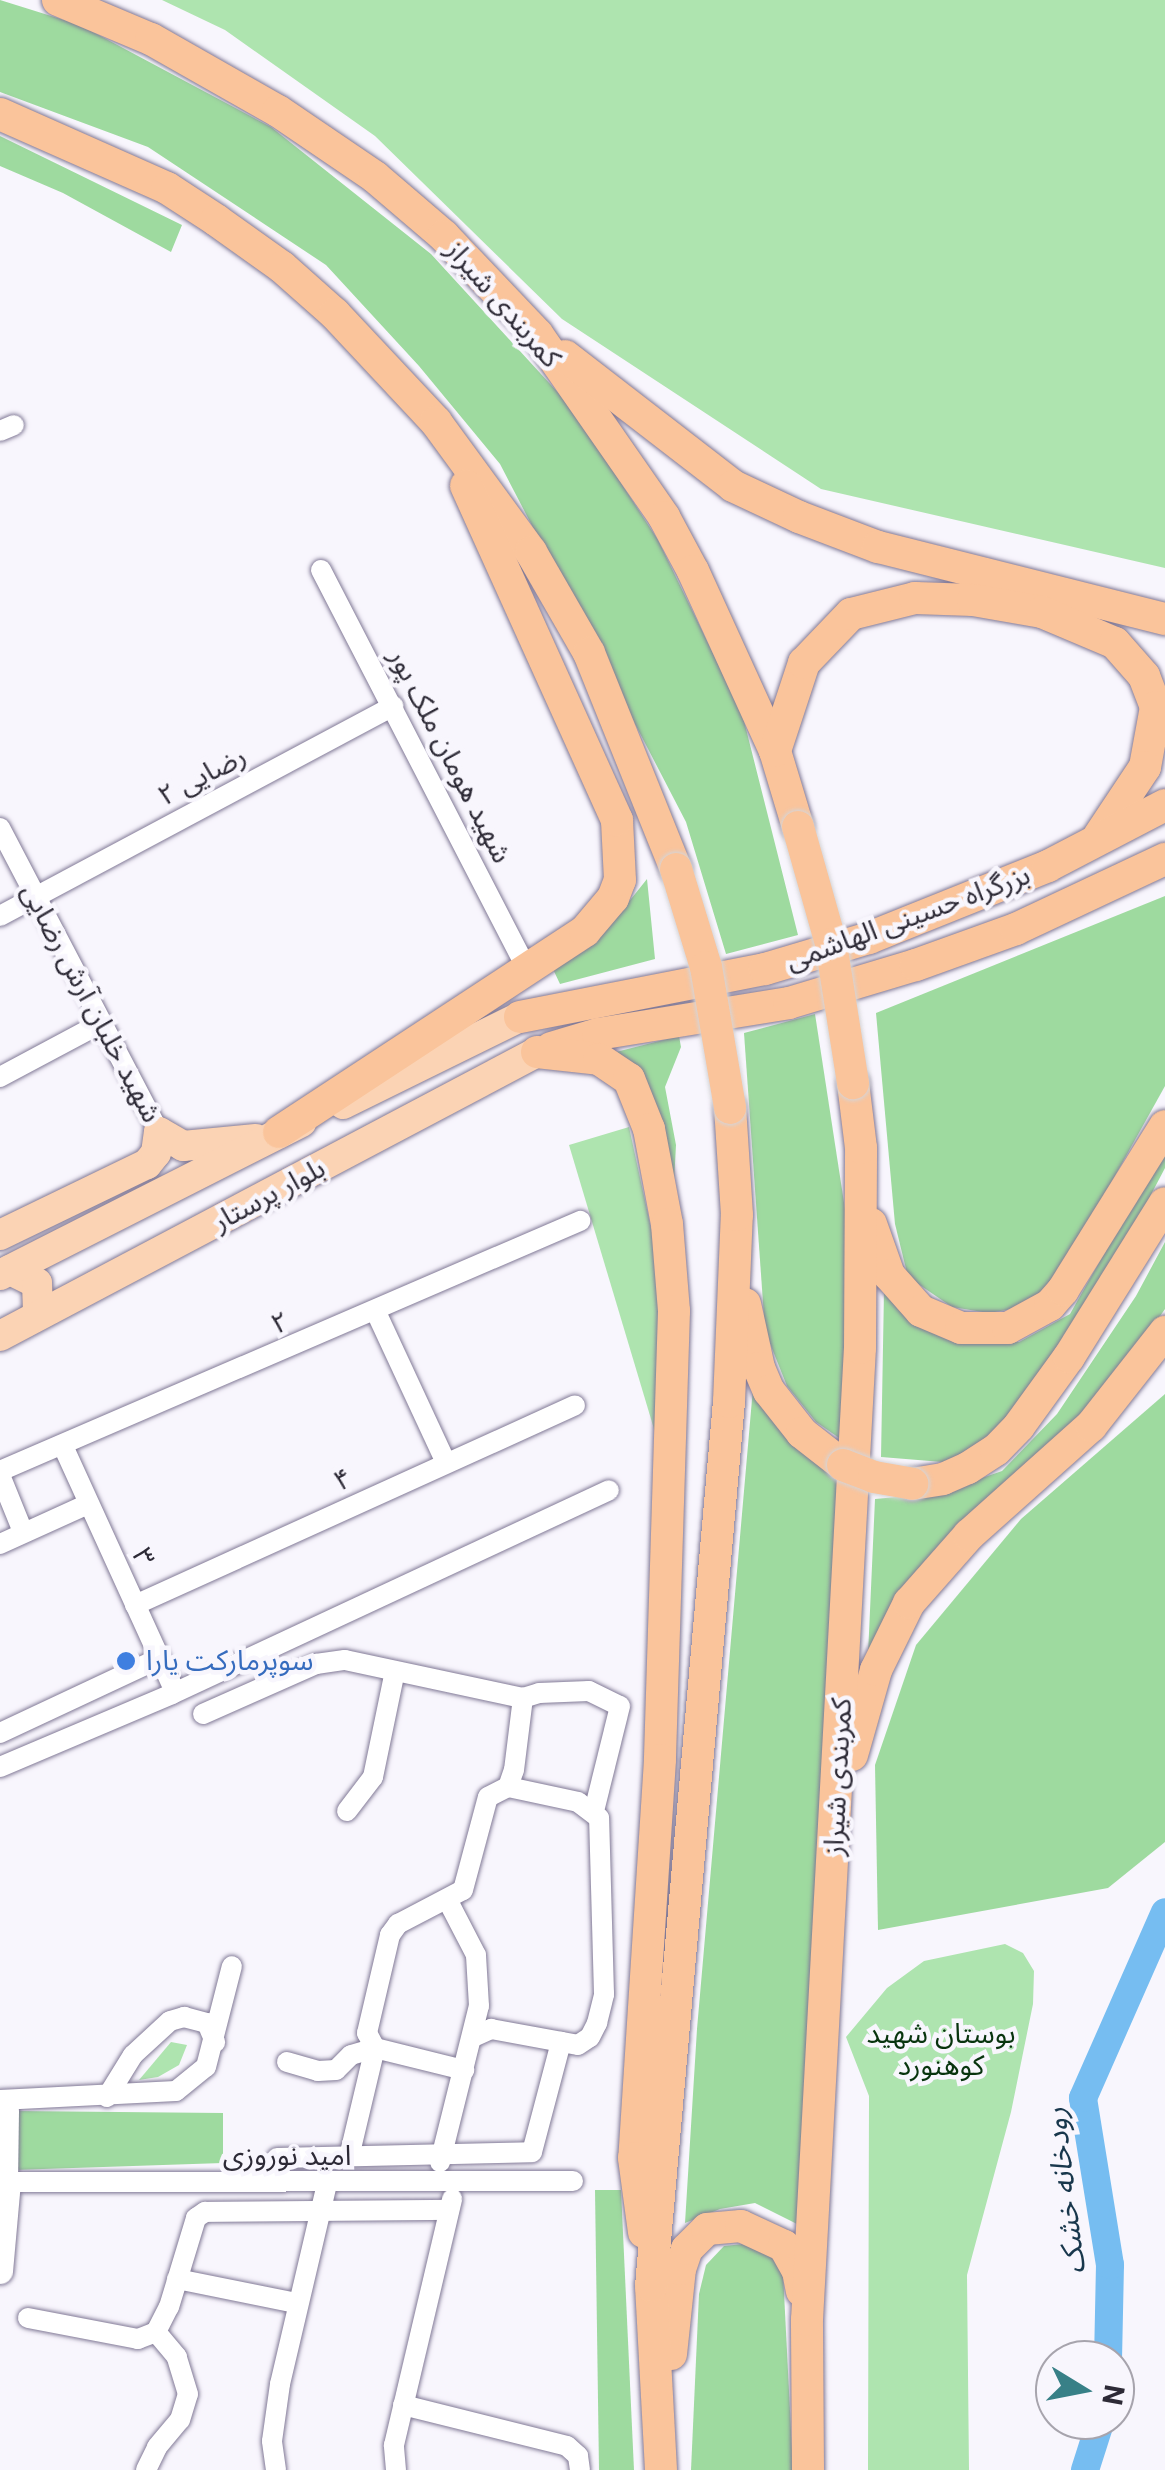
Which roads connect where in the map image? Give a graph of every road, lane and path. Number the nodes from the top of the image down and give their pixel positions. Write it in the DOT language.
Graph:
graph roads {
  1 [pos="58,0"];
  2 [pos="0,114"];
  3 [pos="537,334"];
  4 [pos="436,422"];
  5 [pos="322,570"];
  6 [pos="1165,619"];
  7 [pos="394,706"];
  8 [pos="776,751"];
  9 [pos="1165,805"];
  10 [pos="0,828"];
  11 [pos="1096,840"];
  12 [pos="1165,860"];
  13 [pos="1165,879"];
  14 [pos="1098,893"];
  15 [pos="36,896"];
  16 [pos="0,916"];
  17 [pos="527,969"];
  18 [pos="520,1018"];
  19 [pos="100,1022"];
  20 [pos="537,1052"];
  21 [pos="0,1076"];
  22 [pos="1165,1126"];
  23 [pos="158,1132"];
  24 [pos="272,1135"];
  25 [pos="860,1148"];
  26 [pos="1165,1203"];
  27 [pos="737,1215"];
  28 [pos="580,1222"];
  29 [pos="0,1235"];
  30 [pos="63,1245"];
  31 [pos="5,1273"];
  32 [pos="84,1292"];
  33 [pos="376,1312"];
  34 [pos="38,1316"];
  35 [pos="1165,1332"];
  36 [pos="0,1336"];
  37 [pos="575,1405"];
  38 [pos="64,1446"];
  39 [pos="446,1463"];
  40 [pos="0,1473"];
  41 [pos="608,1490"];
  42 [pos="88,1504"];
  43 [pos="23,1532"];
  44 [pos="0,1544"];
  45 [pos="135,1605"];
  46 [pos="160,1658"];
  47 [pos="395,1670"];
  48 [pos="174,1690"];
  49 [pos="523,1698"];
  50 [pos="204,1714"];
  51 [pos="0,1733"];
  52 [pos="0,1767"];
  53 [pos="508,1788"];
  54 [pos="347,1811"];
  55 [pos="594,1812"];
  56 [pos="836,1812"];
  57 [pos="448,1901"];
  58 [pos="232,1966"];
  59 [pos="472,2037"];
  60 [pos="562,2042"];
  61 [pos="216,2044"];
  62 [pos="375,2048"];
  63 [pos="287,2062"];
  64 [pos="464,2070"];
  65 [pos="106,2098"];
  66 [pos="0,2100"];
  67 [pos="0,2110"];
  68 [pos="442,2154"];
  69 [pos="348,2157"];
  70 [pos="277,2158"];
  71 [pos="446,2181"];
  72 [pos="574,2181"];
  73 [pos="4,2182"];
  74 [pos="327,2184"];
  75 [pos="450,2210"];
  76 [pos="320,2213"];
  77 [pos="0,2270"];
  78 [pos="177,2279"];
  79 [pos="652,2286"];
  80 [pos="296,2303"];
  81 [pos="28,2318"];
  82 [pos="807,2320"];
  83 [pos="156,2332"];
  84 [pos="403,2406"];
  85 [pos="568,2446"];
  86 [pos="661,2465"];
  87 [pos="146,2470"];
  88 [pos="276,2470"];
  89 [pos="396,2470"];
  90 [pos="561,2470"];
  91 [pos="580,2470"];
  92 [pos="808,2470"];
  1 -- 3 [label="highway, کمربندی شیراز"];
  2 -- 4 [label="highway"];
  3 -- 6 [label="highway"];
  3 -- 8 [label="highway, کمربندی شیراز"];
  4 -- 17 [label="highway"];
  4 -- 27 [label="highway, bridge"];
  5 -- 7 [label="street, شهید هومان ملک پور"];
  7 -- 15 [label="street, رضایی ۲"];
  7 -- 17 [label="street, شهید هومان ملک پور"];
  8 -- 11 [label="highway"];
  8 -- 25 [label="highway, کمربندی شیراز, bridge"];
  9 -- 11 [label="highway, بزرگراه حسینی الهاشمی"];
  10 -- 15 [label="street, شهید خلبان آرش رضایی"];
  11 -- 18 [label="highway, بزرگراه حسینی الهاشمی"];
  12 -- 14 [label="highway, بزرگراه حسینی الهاشمی"];
  13 -- 14 [label="highway"];
  14 -- 20 [label="highway, بزرگراه حسینی الهاشمی"];
  15 -- 16 [label="street, رضایی ۲"];
  15 -- 19 [label="street, شهید خلبان آرش رضایی"];
  17 -- 24 [label="highway"];
  18 -- 24 [label="main road, بلوار پرستار"];
  19 -- 21 [label="street"];
  19 -- 23 [label="street, شهید خلبان آرش رضایی"];
  20 -- 32 [label="main road, بلوار پرستار"];
  20 -- 79 [label="highway"];
  22 -- 25 [label="highway"];
  23 -- 24 [label="main road, شهید خلبان آرش رضایی"];
  23 -- 29 [label="main road"];
  24 -- 30 [label="main road, بلوار پرستار"];
  25 -- 56 [label="highway, کمربندی شیراز"];
  26 -- 27 [label="highway, bridge"];
  27 -- 79 [label="highway"];
  28 -- 33 [label="street, ۲"];
  30 -- 31 [label="main road, بلوار پرستار"];
  30 -- 32 [label="main road"];
  31 -- 34 [label="main road"];
  32 -- 34 [label="main road, بلوار پرستار"];
  33 -- 38 [label="street, ۲"];
  33 -- 39 [label="street"];
  34 -- 36 [label="main road, بلوار پرستار"];
  35 -- 56 [label="highway"];
  37 -- 39 [label="street, ۴"];
  38 -- 40 [label="street, ۲"];
  38 -- 42 [label="street, ۳"];
  39 -- 45 [label="street, ۴"];
  40 -- 43 [label="street"];
  41 -- 48 [label="street"];
  42 -- 43 [label="street"];
  42 -- 45 [label="street, ۳"];
  43 -- 44 [label="street"];
  45 -- 46 [label="street, ۳"];
  46 -- 48 [label="street, ۳"];
  46 -- 51 [label="street"];
  47 -- 49 [label="street"];
  47 -- 50 [label="street"];
  47 -- 54 [label="street"];
  48 -- 52 [label="street"];
  49 -- 53 [label="street"];
  49 -- 55 [label="street"];
  53 -- 55 [label="street"];
  53 -- 57 [label="street"];
  55 -- 60 [label="street"];
  56 -- 82 [label="highway, کمربندی شیراز"];
  57 -- 59 [label="street"];
  57 -- 62 [label="street"];
  58 -- 61 [label="street"];
  59 -- 60 [label="street"];
  59 -- 64 [label="street"];
  60 -- 68 [label="street"];
  61 -- 65 [label="street"];
  61 -- 65 [label="street"];
  62 -- 63 [label="street"];
  62 -- 64 [label="street"];
  62 -- 69 [label="street"];
  64 -- 68 [label="street"];
  65 -- 66 [label="street"];
  67 -- 73 [label="street"];
  68 -- 69 [label="street"];
  68 -- 71 [label="street"];
  69 -- 70 [label="street"];
  71 -- 72 [label="street, امید نوروزی"];
  71 -- 74 [label="street, امید نوروزی"];
  71 -- 75 [label="street"];
  73 -- 74 [label="street, امید نوروزی"];
  73 -- 77 [label="street"];
  74 -- 76 [label="street"];
  75 -- 76 [label="street"];
  75 -- 84 [label="street"];
  76 -- 78 [label="street"];
  76 -- 80 [label="street"];
  78 -- 80 [label="street"];
  78 -- 83 [label="street"];
  79 -- 86 [label="highway"];
  80 -- 88 [label="street"];
  81 -- 83 [label="street"];
  82 -- 86 [label="highway"];
  82 -- 92 [label="highway, کمربندی شیراز"];
  83 -- 87 [label="street"];
  84 -- 85 [label="street"];
  84 -- 89 [label="street"];
  85 -- 90 [label="street"];
  85 -- 91 [label="street"];
}
